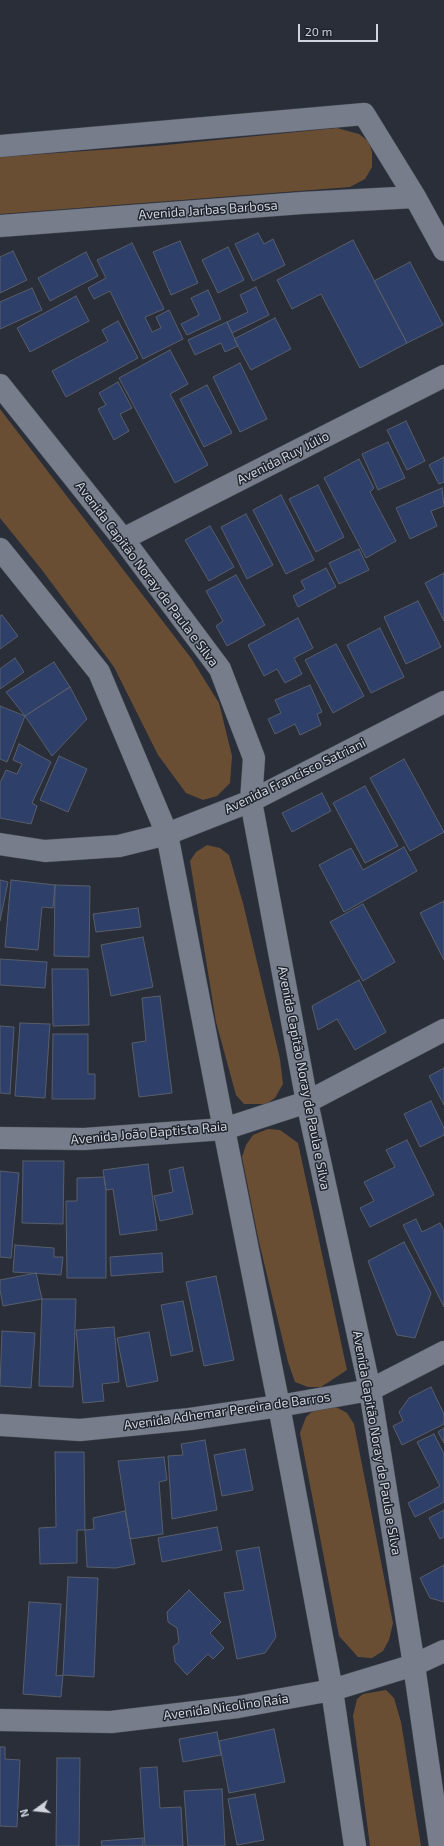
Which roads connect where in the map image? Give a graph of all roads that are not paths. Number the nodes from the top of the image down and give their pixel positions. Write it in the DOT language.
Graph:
graph roads {
  1 [pos="0,146"];
  2 [pos="415,197"];
  3 [pos="0,226"];
  4 [pos="444,250"];
  5 [pos="444,376"];
  6 [pos="0,385"];
  7 [pos="123,540"];
  8 [pos="0,549"];
  9 [pos="444,702"];
  10 [pos="251,801"];
  11 [pos="167,834"];
  12 [pos="0,844"];
  13 [pos="444,1030"];
  14 [pos="307,1102"];
  15 [pos="224,1129"];
  16 [pos="0,1138"];
  17 [pos="444,1352"];
  18 [pos="370,1390"];
  19 [pos="279,1406"];
  20 [pos="0,1425"];
  21 [pos="444,1651"];
  22 [pos="414,1666"];
  23 [pos="332,1690"];
  24 [pos="0,1720"];
  25 [pos="355,1846"];
  26 [pos="440,1846"];
  1 -- 2 [label="street"];
  2 -- 3 [label="street, Avenida Jarbas Barbosa"];
  2 -- 4 [label="street"];
  5 -- 7 [label="street, Avenida Ruy Júlio"];
  6 -- 7 [label="street, Avenida Capitão Noray de Paula e Silva"];
  7 -- 10 [label="street, Avenida Capitão Noray de Paula e Silva"];
  8 -- 11 [label="street"];
  9 -- 10 [label="street, Avenida Francisco Satriani"];
  10 -- 11 [label="street, Avenida Francisco Satriani"];
  10 -- 14 [label="street, Avenida Capitão Noray de Paula e Silva"];
  11 -- 12 [label="street, Avenida Francisco Satriani"];
  11 -- 15 [label="street"];
  13 -- 14 [label="street, Avenida João Baptista Raia"];
  14 -- 15 [label="street, Avenida João Baptista Raia"];
  14 -- 18 [label="street, Avenida Capitão Noray de Paula e Silva"];
  15 -- 16 [label="street, Avenida João Baptista Raia"];
  15 -- 19 [label="street"];
  17 -- 18 [label="street, Avenida Adhemar Pereira de Barros"];
  18 -- 19 [label="street, Avenida Adhemar Pereira de Barros"];
  18 -- 22 [label="street, Avenida Capitão Noray de Paula e Silva"];
  19 -- 20 [label="street, Avenida Adhemar Pereira de Barros"];
  19 -- 23 [label="street"];
  21 -- 22 [label="street, Avenida Nicolino Raia"];
  22 -- 23 [label="street, Avenida Nicolino Raia"];
  22 -- 26 [label="street, Avenida Capitão Noray de Paula e Silva"];
  23 -- 24 [label="street, Avenida Nicolino Raia"];
  23 -- 25 [label="street"];
}
